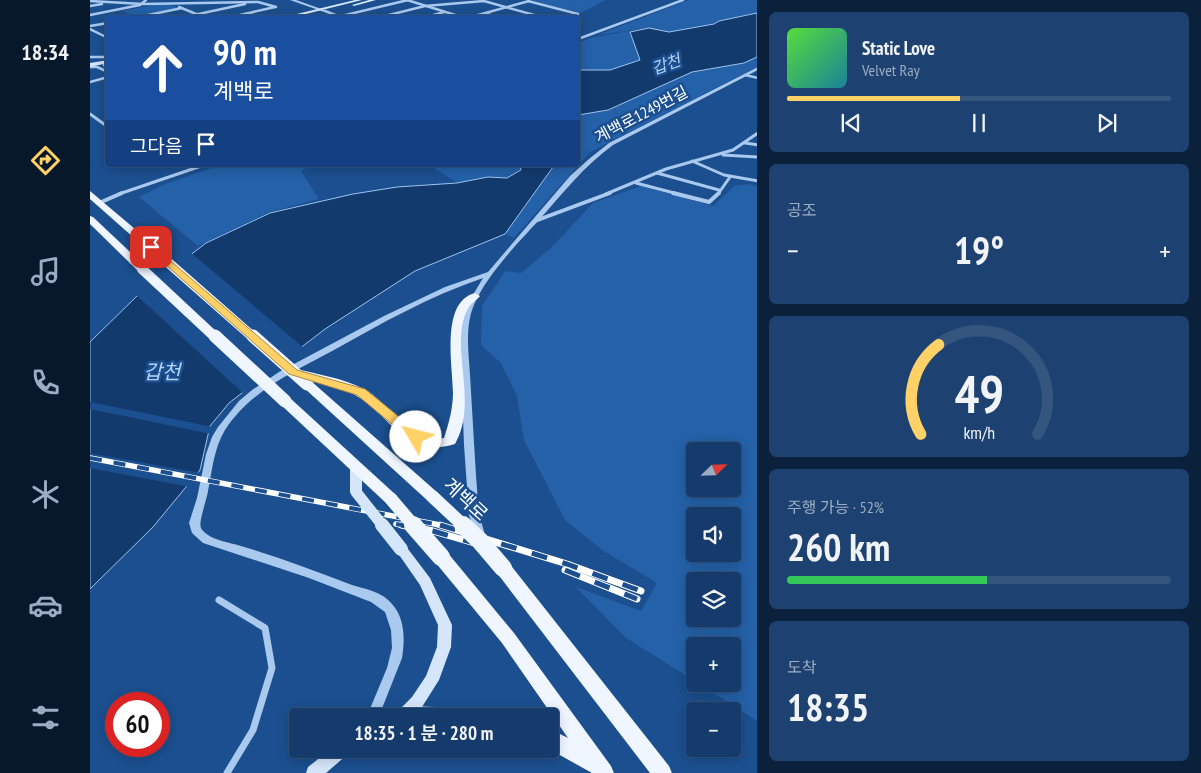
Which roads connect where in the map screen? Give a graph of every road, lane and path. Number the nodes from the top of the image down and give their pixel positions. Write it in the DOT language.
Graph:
graph roads {
  1 [pos="292,0"];
  2 [pos="360,0"];
  3 [pos="374,0"];
  4 [pos="407,0"];
  5 [pos="524,0"];
  6 [pos="683,0"];
  7 [pos="90,1"];
  8 [pos="529,1"];
  9 [pos="145,2"];
  10 [pos="258,2"];
  11 [pos="109,3"];
  12 [pos="172,3"];
  13 [pos="90,6"];
  14 [pos="425,6"];
  15 [pos="507,7"];
  16 [pos="182,8"];
  17 [pos="319,9"];
  18 [pos="325,11"];
  19 [pos="446,12"];
  20 [pos="485,13"];
  21 [pos="197,14"];
  22 [pos="90,15"];
  23 [pos="148,15"];
  24 [pos="193,15"];
  25 [pos="240,15"];
  26 [pos="294,15"];
  27 [pos="310,15"];
  28 [pos="336,15"];
  29 [pos="343,15"];
  30 [pos="389,15"];
  31 [pos="434,15"];
  32 [pos="456,15"];
  33 [pos="477,15"];
  34 [pos="491,15"];
  35 [pos="535,15"];
  36 [pos="576,15"];
  37 [pos="105,24"];
  38 [pos="90,28"];
  39 [pos="105,33"];
  40 [pos="100,34"];
  41 [pos="105,36"];
  42 [pos="580,38"];
  43 [pos="90,59"];
  44 [pos="105,59"];
  45 [pos="105,59"];
  46 [pos="90,66"];
  47 [pos="757,68"];
  48 [pos="105,71"];
  49 [pos="745,75"];
  50 [pos="105,78"];
  51 [pos="757,78"];
  52 [pos="90,82"];
  53 [pos="90,114"];
  54 [pos="105,125"];
  55 [pos="757,133"];
  56 [pos="745,143"];
  57 [pos="757,145"];
  58 [pos="720,154"];
  59 [pos="757,157"];
  60 [pos="692,161"];
  61 [pos="198,167"];
  62 [pos="656,172"];
  63 [pos="730,177"];
  64 [pos="757,181"];
  65 [pos="635,183"];
  66 [pos="720,190"];
  67 [pos="90,194"];
  68 [pos="99,203"];
  69 [pos="90,219"];
  70 [pos="535,221"];
  71 [pos="491,273"];
  72 [pos="475,296"];
  73 [pos="310,381"];
  74 [pos="356,466"];
  75 [pos="480,541"];
  76 [pos="219,600"];
  77 [pos="376,708"];
  78 [pos="410,708"];
  79 [pos="559,743"];
  80 [pos="333,758"];
  81 [pos="601,769"];
  82 [pos="227,773"];
  83 [pos="314,773"];
  84 [pos="662,773"];
  1 -- 17 [label="street"];
  2 -- 17 [label="main road"];
  3 -- 18 [label="main road"];
  4 -- 14 [label="street"];
  4 -- 29 [label="street"];
  5 -- 8 [label="street"];
  6 -- 42 [label="street"];
  7 -- 11 [label="street"];
  8 -- 15 [label="street"];
  8 -- 36 [label="street"];
  9 -- 11 [label="street"];
  9 -- 12 [label="street"];
  9 -- 22 [label="street"];
  10 -- 12 [label="street"];
  10 -- 21 [label="street"];
  10 -- 25 [label="street"];
  11 -- 13 [label="street"];
  12 -- 16 [label="street"];
  14 -- 15 [label="street"];
  14 -- 19 [label="street"];
  14 -- 30 [label="street"];
  15 -- 20 [label="street"];
  15 -- 35 [label="street"];
  16 -- 21 [label="street"];
  16 -- 23 [label="street"];
  17 -- 18 [label="street"];
  17 -- 26 [label="main road"];
  18 -- 27 [label="main road"];
  18 -- 28 [label="street"];
  19 -- 31 [label="street"];
  19 -- 32 [label="street"];
  20 -- 33 [label="street"];
  20 -- 34 [label="street"];
  21 -- 24 [label="street"];
  37 -- 38 [label="street"];
  38 -- 40 [label="street"];
  39 -- 40 [label="street"];
  40 -- 41 [label="street"];
  43 -- 44 [label="main road"];
  45 -- 46 [label="main road"];
  46 -- 48 [label="street"];
  47 -- 49 [label="street, 계백로1249번길"];
  49 -- 51 [label="street"];
  49 -- 70 [label="street, 계백로1249번길"];
  50 -- 52 [label="street"];
  53 -- 54 [label="street"];
  55 -- 56 [label="street"];
  56 -- 57 [label="street"];
  56 -- 58 [label="street"];
  58 -- 59 [label="street"];
  58 -- 60 [label="street"];
  60 -- 62 [label="street"];
  60 -- 63 [label="street"];
  61 -- 68 [label="street"];
  62 -- 65 [label="street"];
  62 -- 66 [label="street"];
  63 -- 64 [label="street"];
  63 -- 66 [label="street"];
  65 -- 66 [label="street"];
  65 -- 70 [label="street"];
  67 -- 68 [label="main road"];
  68 -- 73 [label="main road, bridge"];
  69 -- 74 [label="main road, bridge"];
  70 -- 71 [label="street, 계백로1249번길"];
  71 -- 72 [label="street, 계백로1249번길"];
  71 -- 77 [label="street"];
  72 -- 73 [label="main road"];
  72 -- 75 [label="street, 계백로1249번길, bridge"];
  73 -- 75 [label="main road, 계백로, bridge"];
  74 -- 78 [label="main road, bridge"];
  74 -- 81 [label="main road, bridge"];
  75 -- 84 [label="main road, 계백로, bridge"];
  76 -- 82 [label="street"];
  79 -- 81 [label="main road"];
  80 -- 83 [label="main road"];
}
